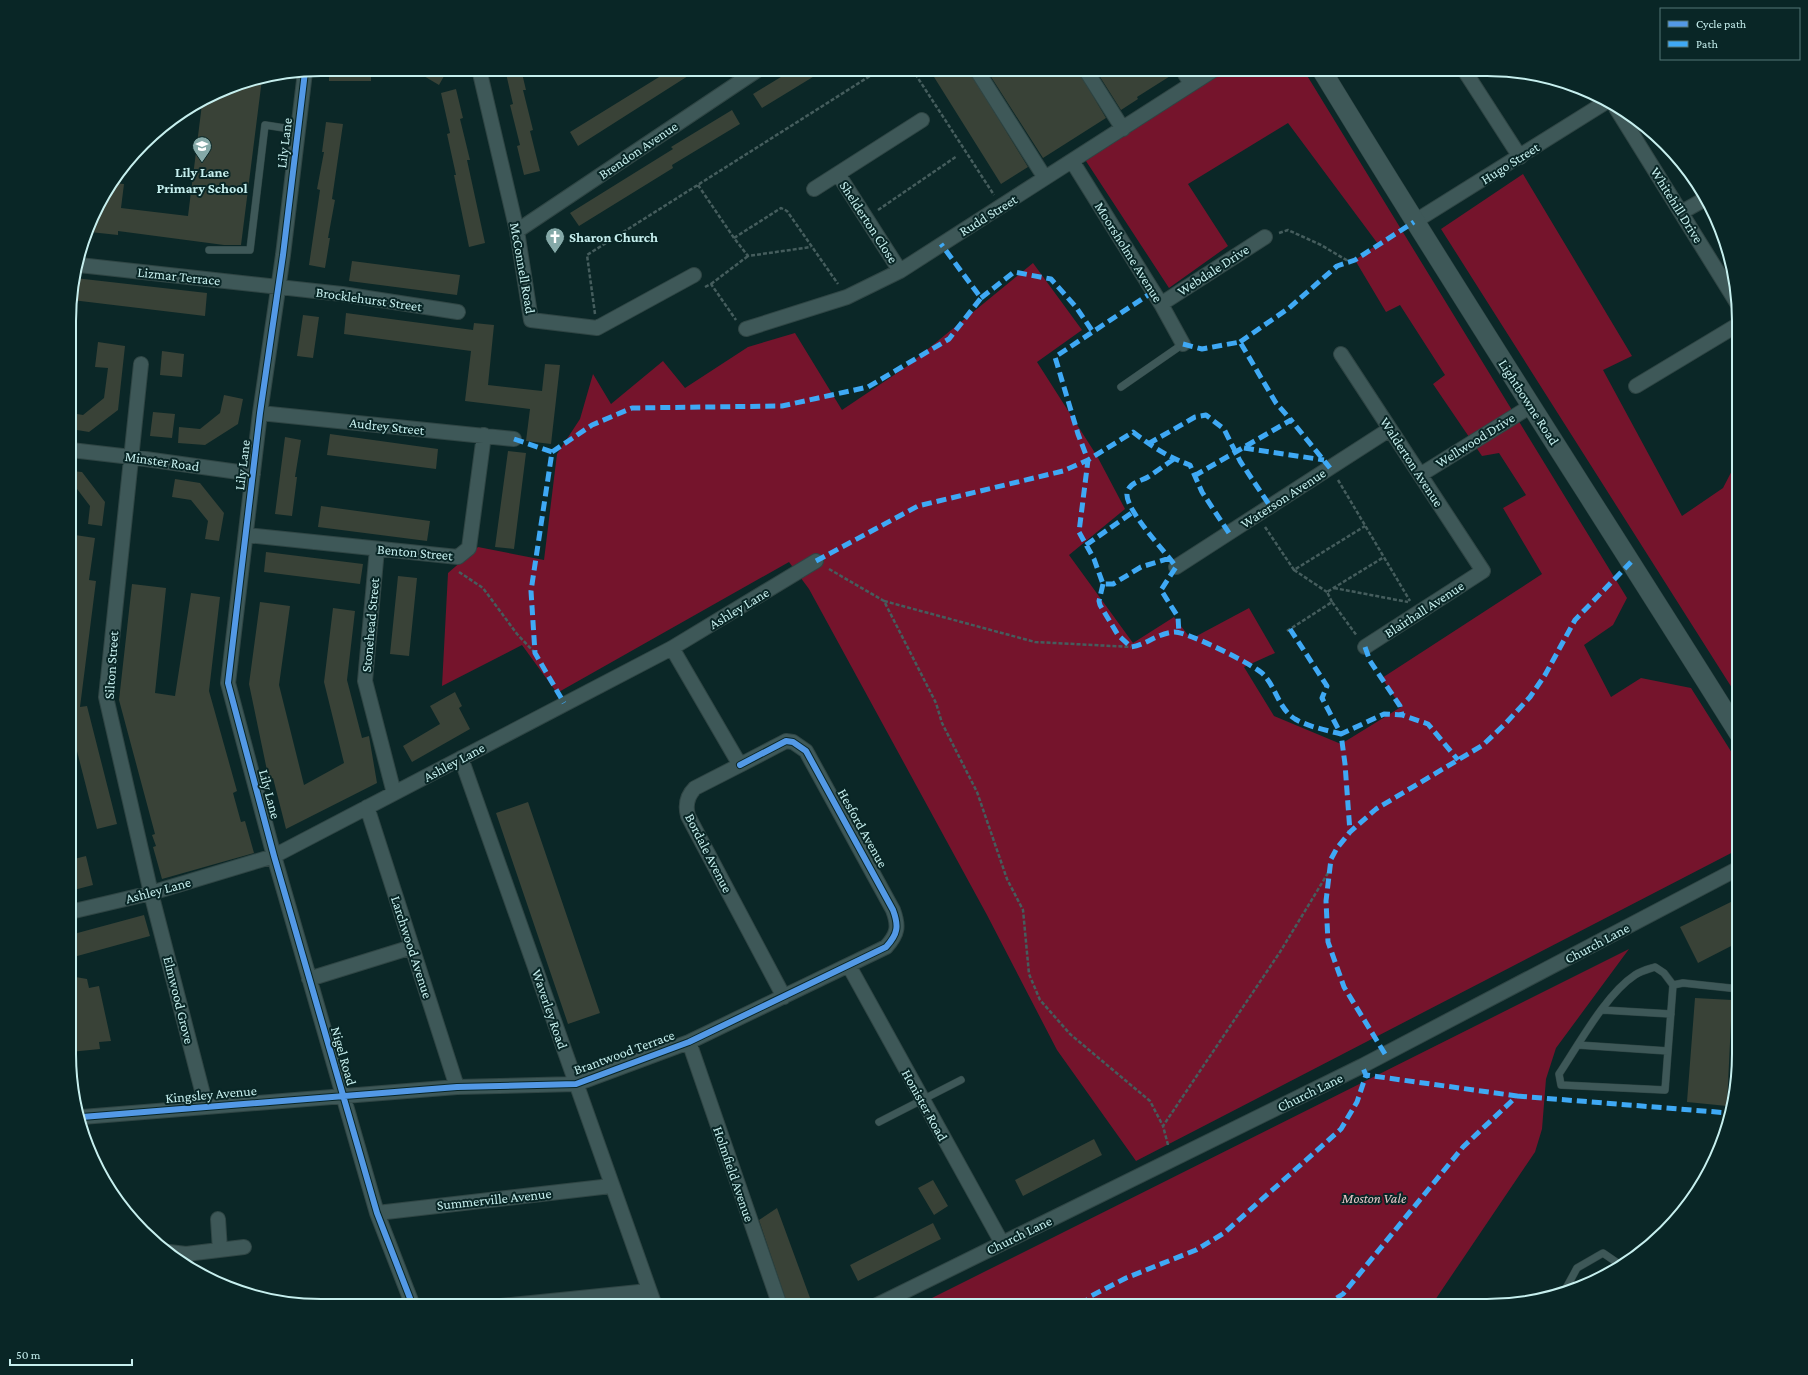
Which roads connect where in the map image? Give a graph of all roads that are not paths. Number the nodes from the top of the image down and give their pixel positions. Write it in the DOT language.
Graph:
graph roads {
  1 [pos="481,76"];
  2 [pos="749,76"];
  3 [pos="980,76"];
  4 [pos="1089,76"];
  5 [pos="1186,76"];
  6 [pos="1204,76"];
  7 [pos="1325,76"];
  8 [pos="1468,76"];
  9 [pos="304,77"];
  10 [pos="1191,84"];
  11 [pos="1602,104"];
  12 [pos="1621,116"];
  13 [pos="922,120"];
  14 [pos="1123,129"];
  15 [pos="298,130"];
  16 [pos="1520,157"];
  17 [pos="1072,161"];
  18 [pos="838,174"];
  19 [pos="1045,178"];
  20 [pos="814,189"];
  21 [pos="1701,201"];
  22 [pos="1682,212"];
  23 [pos="1414,222"];
  24 [pos="518,231"];
  25 [pos="1265,237"];
  26 [pos="209,250"];
  27 [pos="83,264"];
  28 [pos="900,271"];
  29 [pos="694,275"];
  30 [pos="279,287"];
  31 [pos="1730,292"];
  32 [pos="1161,304"];
  33 [pos="458,312"];
  34 [pos="1732,328"];
  35 [pos="746,329"];
  36 [pos="1183,344"];
  37 [pos="1341,354"];
  38 [pos="141,364"];
  39 [pos="1636,386"];
  40 [pos="1121,387"];
  41 [pos="1531,406"];
  42 [pos="260,413"];
  43 [pos="1390,429"];
  44 [pos="484,436"];
  45 [pos="514,439"];
  46 [pos="76,451"];
  47 [pos="132,457"];
  48 [pos="252,474"];
  49 [pos="1420,475"];
  50 [pos="246,535"];
  51 [pos="377,549"];
  52 [pos="816,561"];
  53 [pos="1176,567"];
  54 [pos="1482,571"];
  55 [pos="1365,647"];
  56 [pos="672,648"];
  57 [pos="1732,723"];
  58 [pos="461,758"];
  59 [pos="740,765"];
  60 [pos="394,793"];
  61 [pos="367,807"];
  62 [pos="274,856"];
  63 [pos="1732,872"];
  64 [pos="151,893"];
  65 [pos="76,911"];
  66 [pos="412,947"];
  67 [pos="848,966"];
  68 [pos="309,979"];
  69 [pos="1672,984"];
  70 [pos="1732,988"];
  71 [pos="784,997"];
  72 [pos="1603,1010"];
  73 [pos="1671,1014"];
  74 [pos="689,1042"];
  75 [pos="1578,1045"];
  76 [pos="1668,1051"];
  77 [pos="961,1080"];
  78 [pos="576,1084"];
  79 [pos="457,1088"];
  80 [pos="343,1095"];
  81 [pos="922,1100"];
  82 [pos="206,1106"];
  83 [pos="84,1116"];
  84 [pos="879,1122"];
  85 [pos="611,1186"];
  86 [pos="377,1212"];
  87 [pos="218,1219"];
  88 [pos="1002,1243"];
  89 [pos="244,1247"];
  90 [pos="220,1250"];
  91 [pos="179,1253"];
  92 [pos="1616,1262"];
  93 [pos="1568,1285"];
  94 [pos="649,1290"];
  95 [pos="410,1299"];
  96 [pos="565,1299"];
  97 [pos="652,1299"];
  98 [pos="778,1299"];
  99 [pos="890,1299"];
  1 -- 24 [label="street, McConnell Road"];
  2 -- 24 [label="street, Brendon Avenue"];
  3 -- 19 [label="street"];
  4 -- 14 [label="street"];
  5 -- 10 [label="street"];
  6 -- 10 [label="street, Rudd Street"];
  7 -- 23 [label="main road, Lightbowne Road"];
  8 -- 16 [label="street"];
  9 -- 15 [label="street, Lily Lane"];
  10 -- 14 [label="street, Rudd Street"];
  11 -- 16 [label="street, Hugo Street"];
  12 -- 22 [label="street, Whitehill Drive"];
  13 -- 18 [label="street, Shelderton Close"];
  14 -- 17 [label="street, Rudd Street"];
  15 -- 26 [label="lane"];
  15 -- 30 [label="street, Lily Lane"];
  16 -- 23 [label="street, Hugo Street"];
  17 -- 19 [label="street, Rudd Street"];
  17 -- 32 [label="street, Moorsholme Avenue"];
  18 -- 20 [label="street, Shelderton Close"];
  18 -- 28 [label="street, Shelderton Close"];
  19 -- 28 [label="street, Rudd Street"];
  21 -- 22 [label="street"];
  22 -- 31 [label="street, Whitehill Drive"];
  23 -- 41 [label="main road, Lightbowne Road"];
  24 -- 29 [label="street, McConnell Road"];
  25 -- 32 [label="street, Webdale Drive"];
  27 -- 30 [label="street, Lizmar Terrace"];
  28 -- 35 [label="street, Rudd Street"];
  30 -- 33 [label="street, Brocklehurst Street"];
  30 -- 42 [label="street, Lily Lane"];
  32 -- 36 [label="street, Moorsholme Avenue"];
  34 -- 39 [label="street"];
  36 -- 40 [label="lane"];
  37 -- 43 [label="street, Walderton Avenue"];
  38 -- 47 [label="street, Silton Street"];
  41 -- 49 [label="street, Wellwood Drive"];
  41 -- 57 [label="main road, Lightbowne Road"];
  42 -- 44 [label="street, Audrey Street"];
  42 -- 48 [label="street, Lily Lane"];
  43 -- 49 [label="street, Walderton Avenue"];
  43 -- 53 [label="street, Waterson Avenue"];
  44 -- 45 [label="street, Audrey Street"];
  44 -- 51 [label="street, Benton Street"];
  46 -- 47 [label="street, Minster Road"];
  47 -- 48 [label="street, Minster Road"];
  47 -- 64 [label="street, Silton Street"];
  48 -- 50 [label="street, Lily Lane"];
  49 -- 54 [label="street, Walderton Avenue"];
  50 -- 51 [label="street, Benton Street"];
  50 -- 62 [label="street, Lily Lane"];
  51 -- 60 [label="street, Stonehead Street"];
  52 -- 56 [label="street, Ashley Lane"];
  54 -- 55 [label="street, Blairhall Avenue"];
  56 -- 58 [label="street, Ashley Lane"];
  56 -- 59 [label="street"];
  58 -- 60 [label="street, Ashley Lane"];
  58 -- 78 [label="street, Waverley Road"];
  59 -- 67 [label="street, Hesford Avenue"];
  59 -- 71 [label="street, Bordale Avenue"];
  60 -- 61 [label="street, Ashley Lane"];
  61 -- 62 [label="street, Ashley Lane"];
  61 -- 66 [label="street, Larchwood Avenue"];
  62 -- 64 [label="street, Ashley Lane"];
  62 -- 68 [label="street, Nigel Road"];
  63 -- 88 [label="street, Church Lane"];
  64 -- 65 [label="street, Ashley Lane"];
  64 -- 82 [label="street, Elmwood Grove"];
  66 -- 68 [label="street"];
  66 -- 79 [label="street, Larchwood Avenue"];
  67 -- 71 [label="street, Brantwood Terrace"];
  67 -- 81 [label="street, Honister Road"];
  68 -- 80 [label="street, Nigel Road"];
  69 -- 70 [label="lane"];
  69 -- 72 [label="lane"];
  69 -- 73 [label="lane"];
  71 -- 74 [label="street, Brantwood Terrace"];
  72 -- 73 [label="lane"];
  72 -- 75 [label="lane"];
  73 -- 76 [label="lane"];
  74 -- 78 [label="street, Brantwood Terrace"];
  74 -- 98 [label="street, Holmfield Avenue"];
  75 -- 76 [label="lane"];
  75 -- 76 [label="lane"];
  77 -- 81 [label="lane"];
  78 -- 79 [label="street, Brantwood Terrace"];
  78 -- 85 [label="street, Waverley Road"];
  79 -- 80 [label="street, Brantwood Terrace"];
  80 -- 82 [label="street, Kingsley Avenue"];
  80 -- 86 [label="street, Nigel Road"];
  81 -- 84 [label="lane"];
  81 -- 88 [label="street, Honister Road"];
  82 -- 83 [label="street, Kingsley Avenue"];
  85 -- 86 [label="street, Summerville Avenue"];
  85 -- 94 [label="street, Waverley Road"];
  86 -- 95 [label="street, Nigel Road"];
  87 -- 90 [label="street"];
  88 -- 99 [label="street, Church Lane"];
  89 -- 90 [label="street"];
  90 -- 91 [label="street"];
  92 -- 93 [label="lane"];
  94 -- 96 [label="street"];
  94 -- 97 [label="street, Waverley Road"];
}
